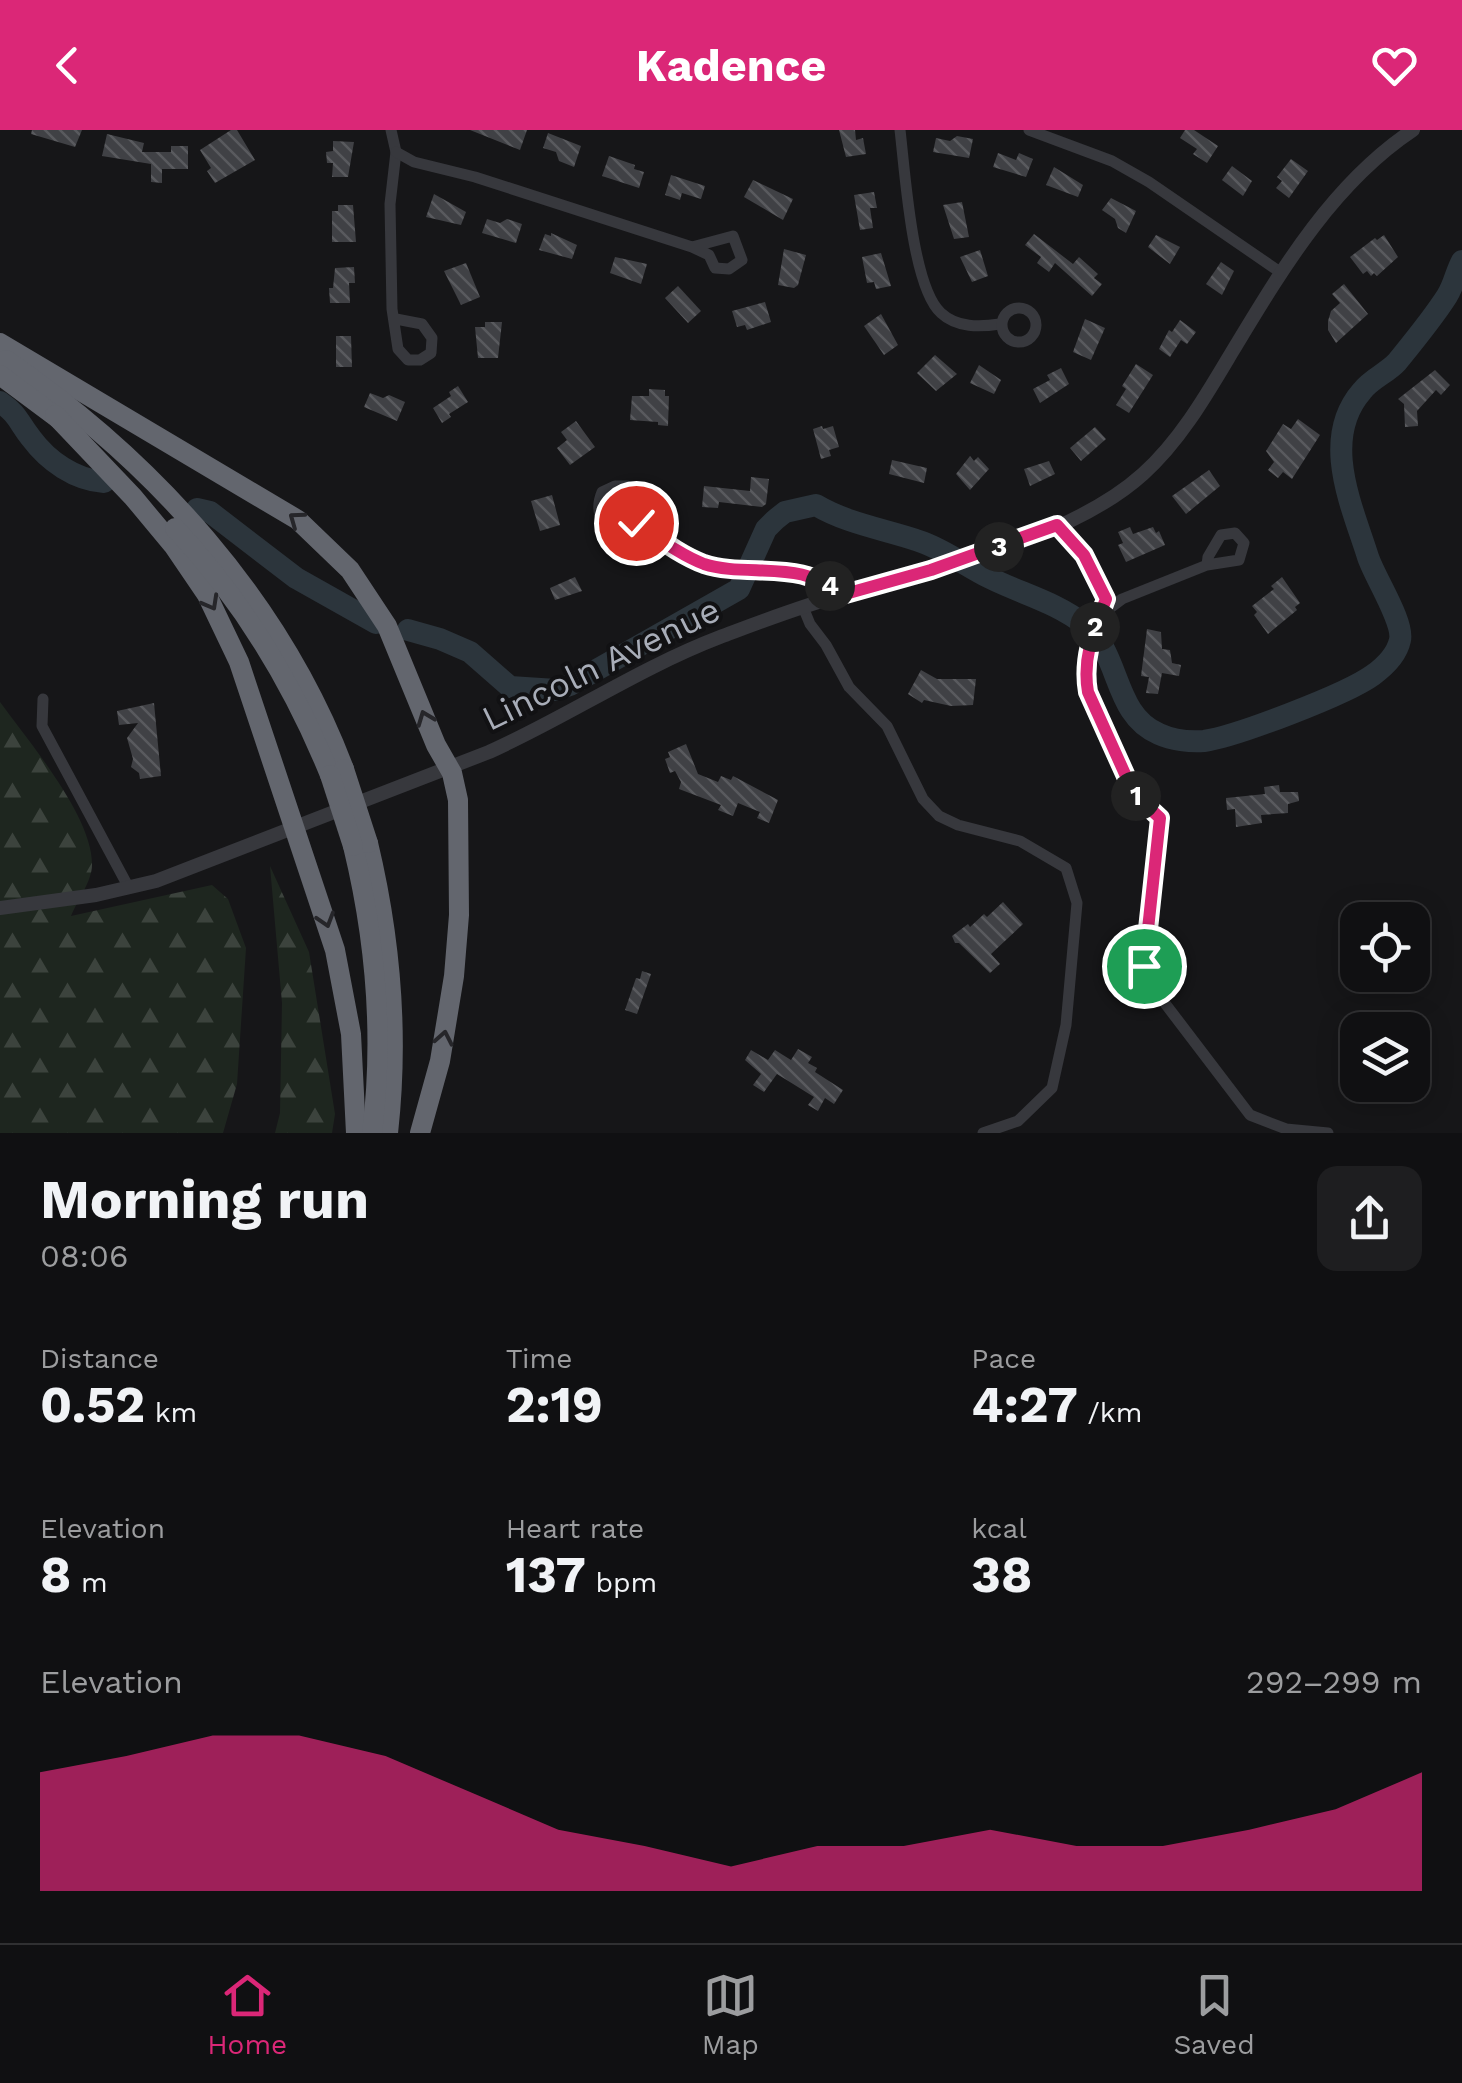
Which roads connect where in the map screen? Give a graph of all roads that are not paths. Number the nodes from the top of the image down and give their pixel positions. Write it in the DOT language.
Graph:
graph roads {
  1 [pos="391,130"];
  2 [pos="900,130"];
  3 [pos="1029,130"];
  4 [pos="1413,130"];
  5 [pos="396,152"];
  6 [pos="692,246"];
  7 [pos="1280,272"];
  8 [pos="396,318"];
  9 [pos="1000,324"];
  10 [pos="0,343"];
  11 [pos="0,356"];
  12 [pos="0,375"];
  13 [pos="55,415"];
  14 [pos="636,523"];
  15 [pos="1057,525"];
  16 [pos="1208,565"];
  17 [pos="838,596"];
  18 [pos="803,607"];
  19 [pos="1099,617"];
  20 [pos="43,699"];
  21 [pos="448,767"];
  22 [pos="337,772"];
  23 [pos="292,828"];
  24 [pos="360,844"];
  25 [pos="130,888"];
  26 [pos="0,908"];
  27 [pos="356,1133"];
  28 [pos="372,1133"];
  29 [pos="388,1133"];
  30 [pos="420,1133"];
  31 [pos="983,1133"];
  32 [pos="1328,1133"];
  1 -- 5 [label="street"];
  2 -- 9 [label="street"];
  3 -- 7 [label="street"];
  4 -- 7 [label="street, Lincoln Avenue"];
  5 -- 6 [label="street"];
  5 -- 8 [label="street"];
  7 -- 15 [label="street, Lincoln Avenue"];
  21 -- 10 [label="highway, one-way"];
  11 -- 22 [label="highway"];
  12 -- 13 [label="highway"];
  13 -- 22 [label="highway"];
  13 -- 23 [label="highway, one-way"];
  14 -- 17 [label="street"];
  15 -- 17 [label="street, Lincoln Avenue"];
  15 -- 19 [label="street"];
  16 -- 19 [label="street"];
  17 -- 18 [label="street, Lincoln Avenue"];
  18 -- 21 [label="street, Lincoln Avenue"];
  18 -- 31 [label="street"];
  19 -- 32 [label="street"];
  20 -- 25 [label="street"];
  21 -- 23 [label="street, Lincoln Avenue"];
  30 -- 21 [label="highway, one-way"];
  22 -- 24 [label="highway, bridge"];
  23 -- 25 [label="street, Lincoln Avenue"];
  23 -- 27 [label="highway, one-way"];
  24 -- 28 [label="highway"];
  24 -- 29 [label="highway"];
  25 -- 26 [label="street, Lincoln Avenue"];
}
